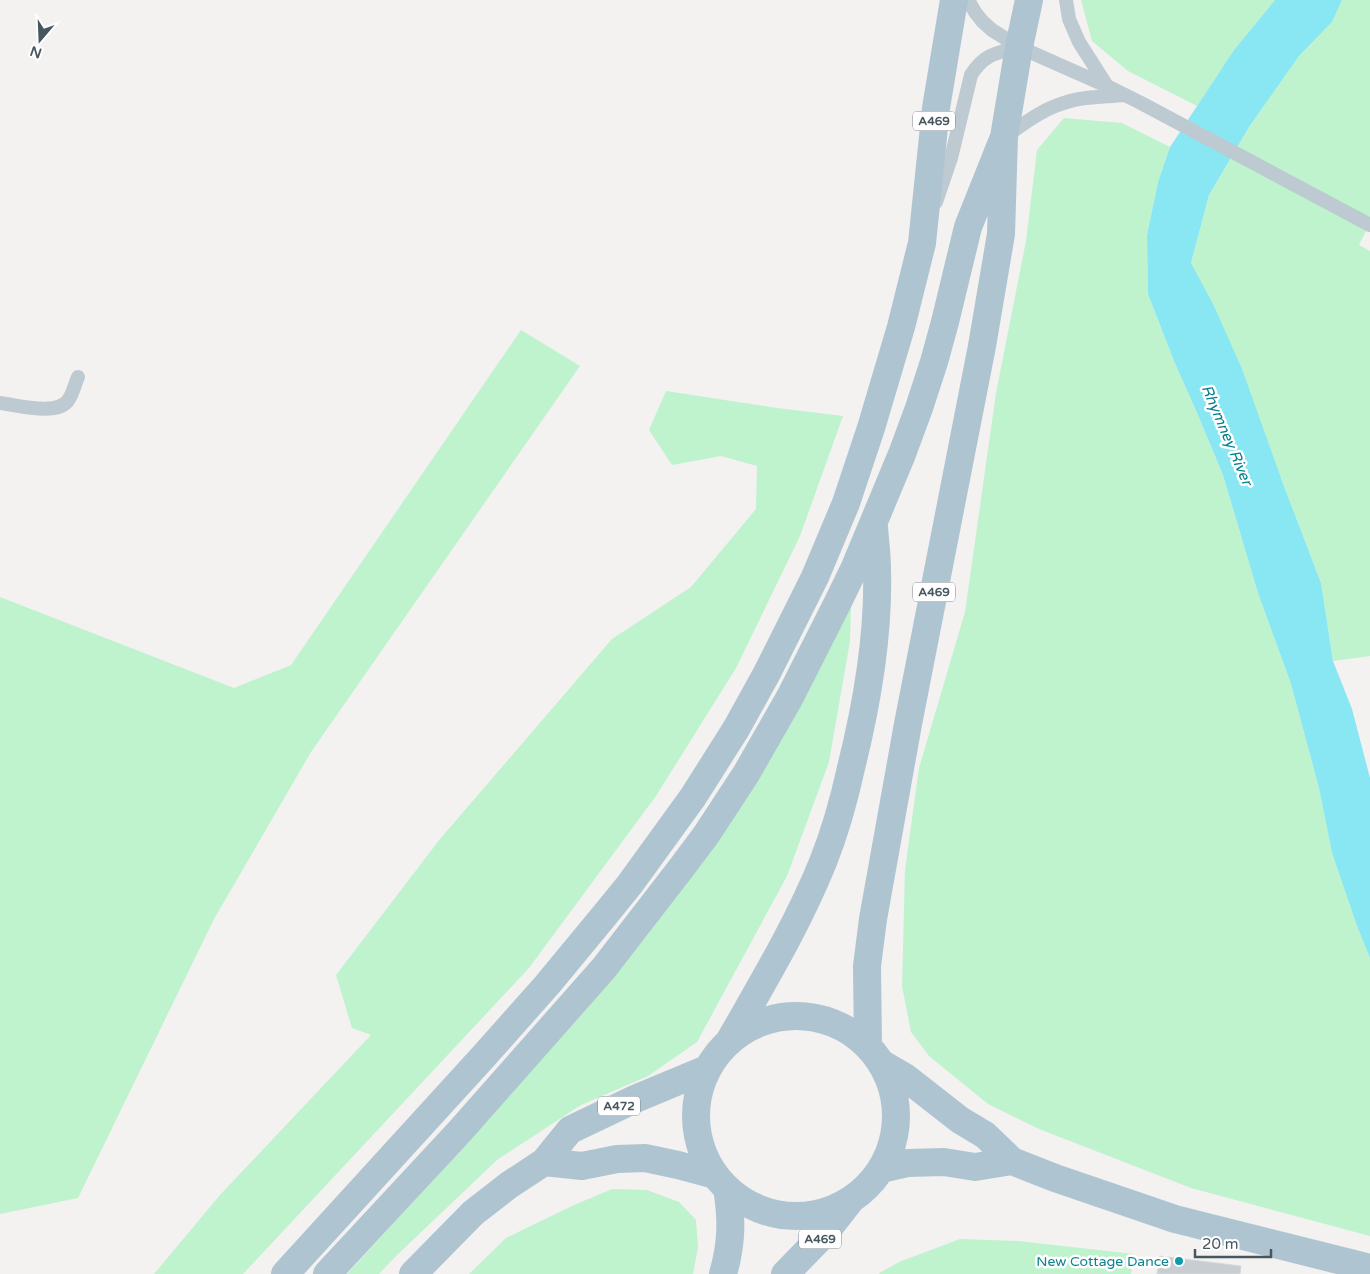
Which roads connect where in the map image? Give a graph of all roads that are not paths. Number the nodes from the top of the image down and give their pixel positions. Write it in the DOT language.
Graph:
graph roads {
  1 [pos="954,0"];
  2 [pos="968,0"];
  3 [pos="1029,0"];
  4 [pos="1066,0"];
  5 [pos="1019,47"];
  6 [pos="1107,86"];
  7 [pos="1125,95"];
  8 [pos="1004,138"];
  9 [pos="1370,224"];
  10 [pos="922,243"];
  11 [pos="78,377"];
  12 [pos="0,403"];
  13 [pos="871,428"];
  14 [pos="874,522"];
  15 [pos="730,1040"];
  16 [pos="874,1054"];
  17 [pos="707,1070"];
  18 [pos="1012,1161"];
  19 [pos="544,1162"];
  20 [pos="881,1169"];
  21 [pos="721,1181"];
  22 [pos="851,1200"];
  23 [pos="1359,1266"];
  24 [pos="284,1274"];
  25 [pos="328,1274"];
  26 [pos="413,1274"];
  27 [pos="723,1274"];
  28 [pos="785,1274"];
  1 -- 10 [label="main road, A469"];
  2 -- 5 [label="lane"];
  3 -- 5 [label="main road, A469"];
  4 -- 6 [label="lane"];
  5 -- 6 [label="lane"];
  5 -- 8 [label="main road, A469"];
  5 -- 10 [label="lane"];
  6 -- 7 [label="lane"];
  7 -- 8 [label="lane"];
  7 -- 9 [label="lane"];
  8 -- 14 [label="main road"];
  8 -- 16 [label="main road, A469"];
  10 -- 13 [label="main road, A469"];
  11 -- 12 [label="lane"];
  13 -- 14 [label="main road, A469"];
  13 -- 24 [label="main road"];
  14 -- 15 [label="main road, A469"];
  14 -- 25 [label="main road"];
  15 -- 16 [label="main road"];
  15 -- 17 [label="main road"];
  16 -- 18 [label="main road"];
  16 -- 20 [label="main road"];
  17 -- 19 [label="main road, A472"];
  17 -- 21 [label="main road"];
  18 -- 20 [label="main road"];
  18 -- 23 [label="main road"];
  19 -- 21 [label="main road"];
  19 -- 26 [label="main road, A472"];
  20 -- 22 [label="main road"];
  21 -- 22 [label="main road"];
  21 -- 27 [label="main road"];
  22 -- 28 [label="main road, A469"];
}
